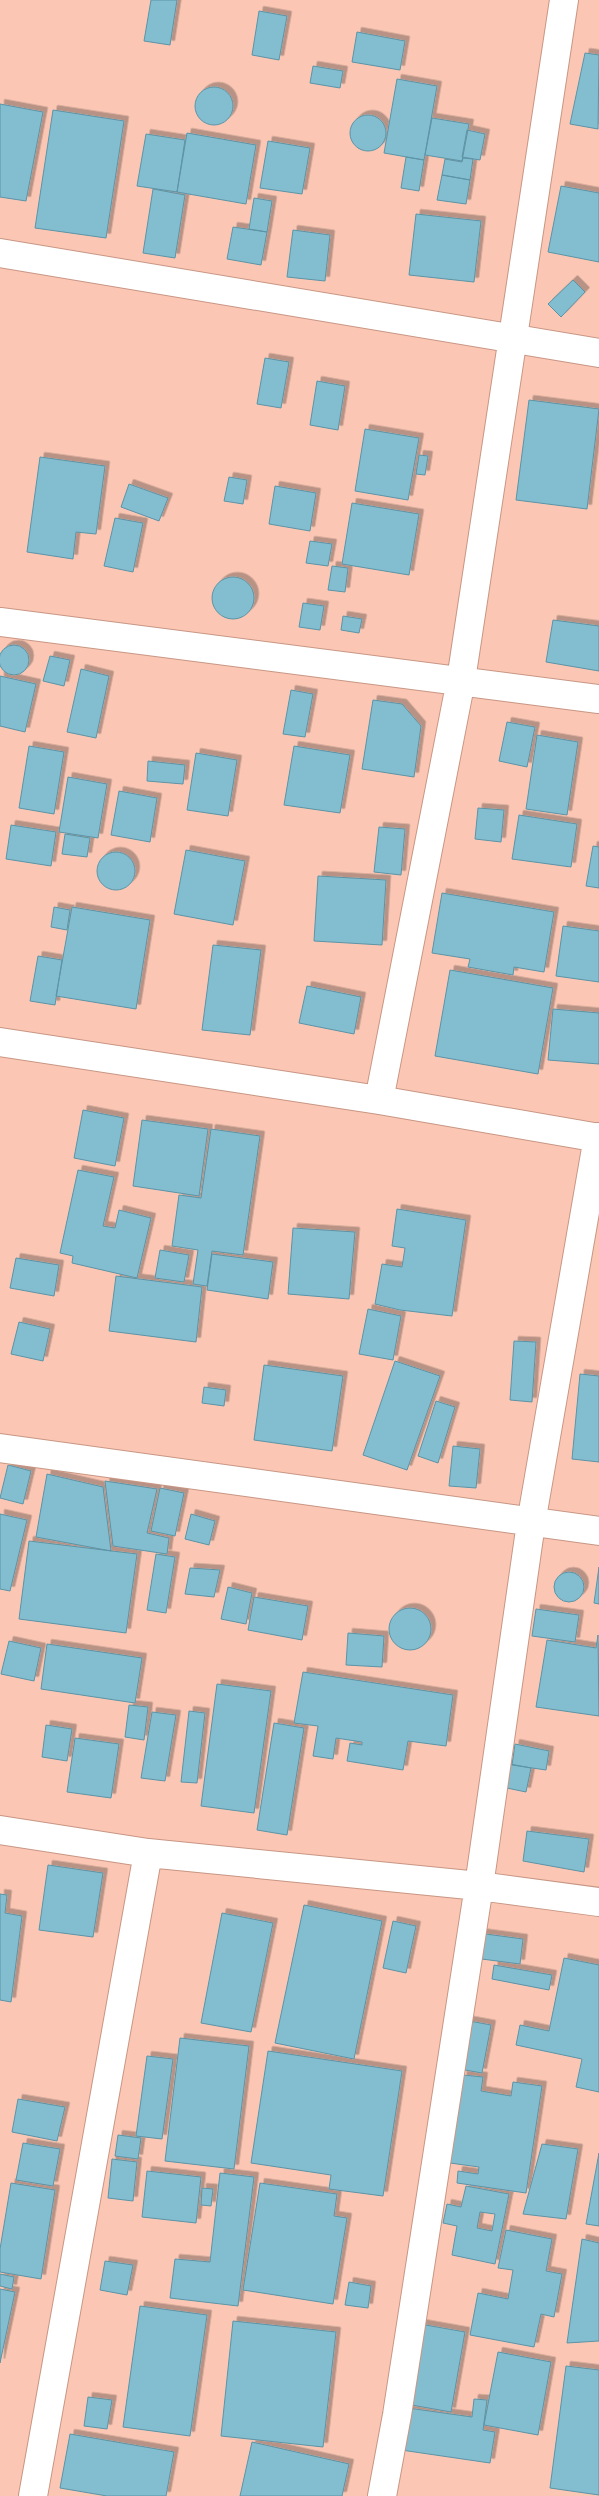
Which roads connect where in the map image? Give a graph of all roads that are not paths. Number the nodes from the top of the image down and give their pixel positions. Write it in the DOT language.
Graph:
graph roads {
  1 [pos="564,0"];
  2 [pos="0,253"];
  3 [pos="514,340"];
  4 [pos="599,353"];
  5 [pos="0,622"];
  6 [pos="462,680"];
  7 [pos="599,699"];
  8 [pos="0,1042"];
  9 [pos="379,1100"];
  10 [pos="599,1138"];
  11 [pos="0,1448"];
  12 [pos="532,1523"];
  13 [pos="599,1531"];
  14 [pos="0,1830"];
  15 [pos="148,1853"];
  16 [pos="479,1886"];
  17 [pos="599,1902"];
  18 [pos="33,2496"];
  19 [pos="382,2496"];
  1 -- 3 [label="street"];
  2 -- 3 [label="street"];
  3 -- 4 [label="street"];
  3 -- 6 [label="street"];
  5 -- 6 [label="street"];
  6 -- 7 [label="street"];
  6 -- 9 [label="street"];
  8 -- 9 [label="street"];
  9 -- 10 [label="street"];
  10 -- 12 [label="street"];
  11 -- 12 [label="street"];
  12 -- 13 [label="street"];
  12 -- 16 [label="street"];
  14 -- 15 [label="street"];
  15 -- 16 [label="street"];
  15 -- 18 [label="street"];
  16 -- 17 [label="street"];
  16 -- 19 [label="street"];
}
